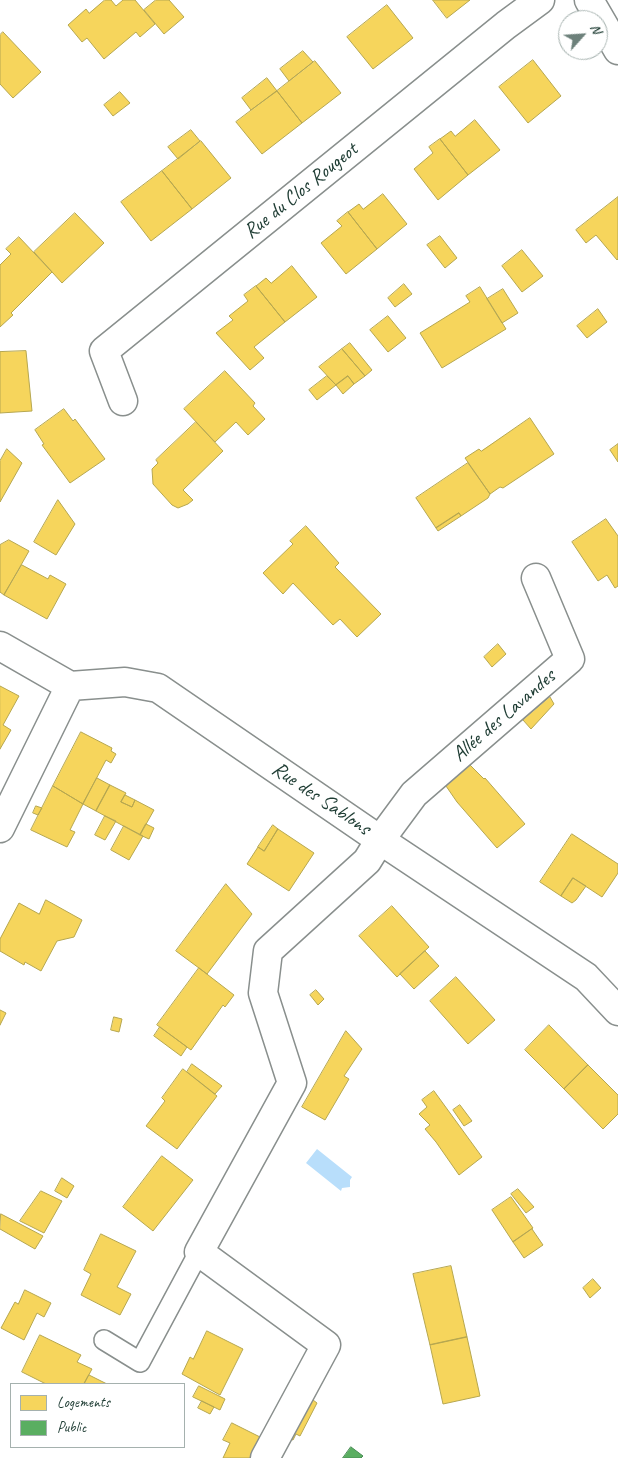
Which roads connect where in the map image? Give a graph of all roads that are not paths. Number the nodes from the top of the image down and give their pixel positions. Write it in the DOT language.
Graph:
graph roads {
  1 [pos="540,0"];
  2 [pos="588,0"];
  3 [pos="618,50"];
  4 [pos="123,401"];
  5 [pos="536,578"];
  6 [pos="0,646"];
  7 [pos="70,686"];
  8 [pos="0,828"];
  9 [pos="380,840"];
  10 [pos="618,1012"];
  11 [pos="199,1252"];
  12 [pos="104,1340"];
  13 [pos="265,1458"];
  1 -- 4 [label="street, Rue du Clos Rougeot"];
  2 -- 3 [label="street"];
  5 -- 9 [label="street, Allée des Lavandes"];
  6 -- 7 [label="street"];
  7 -- 8 [label="street"];
  7 -- 9 [label="street, Rue des Sablons"];
  9 -- 10 [label="street, Rue des Sablons"];
  9 -- 11 [label="street"];
  11 -- 12 [label="lane"];
  11 -- 13 [label="street"];
}
